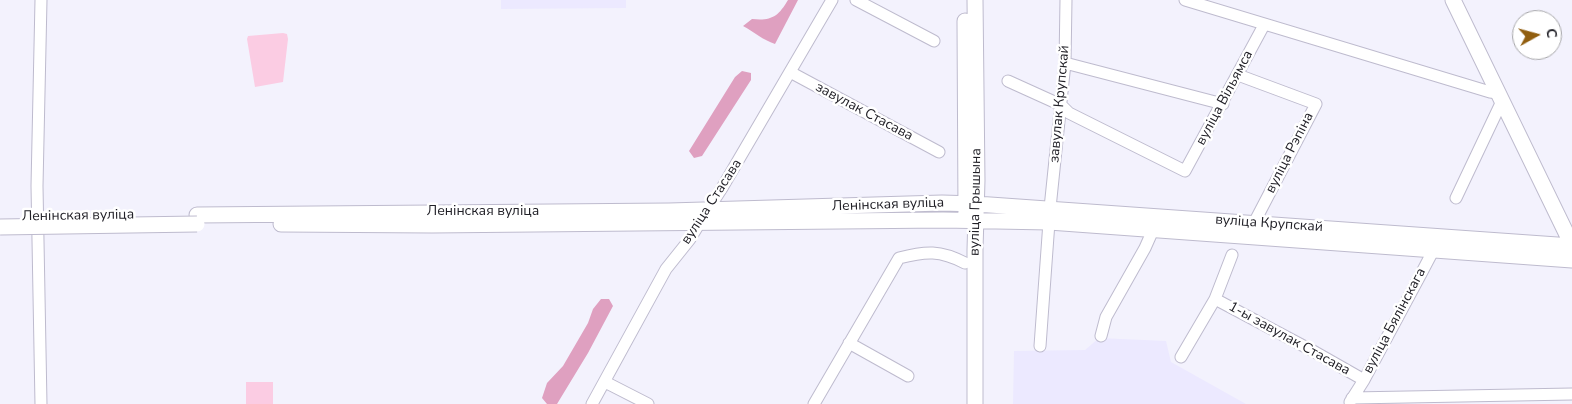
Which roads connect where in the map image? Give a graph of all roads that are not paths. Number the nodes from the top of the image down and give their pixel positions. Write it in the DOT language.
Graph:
graph roads {
  1 [pos="41,0"];
  2 [pos="832,0"];
  3 [pos="856,0"];
  4 [pos="965,0"];
  5 [pos="975,0"];
  6 [pos="1066,0"];
  7 [pos="1185,0"];
  8 [pos="1453,0"];
  9 [pos="1264,25"];
  10 [pos="934,42"];
  11 [pos="1065,63"];
  12 [pos="790,72"];
  13 [pos="1238,76"];
  14 [pos="1008,81"];
  15 [pos="1500,97"];
  16 [pos="1223,104"];
  17 [pos="1060,106"];
  18 [pos="939,152"];
  19 [pos="1456,198"];
  20 [pos="971,204"];
  21 [pos="1050,215"];
  22 [pos="703,216"];
  23 [pos="0,218"];
  24 [pos="197,219"];
  25 [pos="971,221"];
  26 [pos="1254,223"];
  27 [pos="0,227"];
  28 [pos="1153,230"];
  29 [pos="1434,244"];
  30 [pos="1572,245"];
  31 [pos="1232,255"];
  32 [pos="1572,256"];
  33 [pos="1572,260"];
  34 [pos="966,263"];
  35 [pos="1215,299"];
  36 [pos="1101,336"];
  37 [pos="849,343"];
  38 [pos="1040,346"];
  39 [pos="1181,357"];
  40 [pos="908,376"];
  41 [pos="1364,380"];
  42 [pos="605,382"];
  43 [pos="1572,394"];
  44 [pos="1351,401"];
  45 [pos="41,404"];
  46 [pos="592,404"];
  47 [pos="648,404"];
  48 [pos="814,404"];
  49 [pos="965,404"];
  50 [pos="975,404"];
  1 -- 45 [label="street"];
  2 -- 12 [label="street, вуліца Стасава"];
  3 -- 10 [label="street"];
  4 -- 20 [label="main road, вуліца Грышына"];
  5 -- 20 [label="main road, вуліца Грышына"];
  6 -- 11 [label="street, завулак Крупскай"];
  7 -- 9 [label="street"];
  8 -- 15 [label="main road"];
  9 -- 13 [label="street, вуліца Вільямса"];
  9 -- 15 [label="street"];
  11 -- 16 [label="street"];
  11 -- 17 [label="street, завулак Крупскай"];
  12 -- 18 [label="street, завулак Стасава"];
  12 -- 22 [label="street, вуліца Стасава"];
  13 -- 16 [label="street, вуліца Вільямса"];
  13 -- 26 [label="street, вуліца Рэпіна"];
  14 -- 17 [label="street"];
  15 -- 19 [label="street"];
  15 -- 30 [label="main road"];
  16 -- 17 [label="street, вуліца Вільямса"];
  17 -- 21 [label="street, завулак Крупскай"];
  20 -- 21 [label="main road, вуліца Крупскай"];
  20 -- 22 [label="main road, Ленінская вуліца"];
  20 -- 25 [label="main road, вуліца Грышына"];
  21 -- 25 [label="main road, вуліца Крупскай"];
  21 -- 26 [label="main road, вуліца Крупскай"];
  21 -- 28 [label="main road, вуліца Крупскай"];
  21 -- 38 [label="street, завулак Крупскай"];
  22 -- 24 [label="main road, Ленінская вуліца"];
  22 -- 25 [label="main road, Ленінская вуліца"];
  22 -- 42 [label="street, вуліца Стасава"];
  23 -- 24 [label="main road, Ленінская вуліца"];
  24 -- 27 [label="main road, Ленінская вуліца, bridge"];
  25 -- 34 [label="main road, вуліца Грышына"];
  25 -- 50 [label="main road, вуліца Грышына"];
  26 -- 29 [label="main road, вуліца Крупскай"];
  28 -- 29 [label="main road, вуліца Крупскай"];
  28 -- 36 [label="street"];
  29 -- 30 [label="main road, вуліца Крупскай"];
  29 -- 33 [label="main road, вуліца Крупскай"];
  29 -- 41 [label="street, вуліца Бялінскага"];
  31 -- 35 [label="street"];
  32 -- 33 [label="main road"];
  34 -- 37 [label="street"];
  34 -- 49 [label="main road, вуліца Грышына"];
  35 -- 39 [label="street"];
  35 -- 41 [label="street, 1-ы завулак Стасава"];
  37 -- 40 [label="street"];
  37 -- 48 [label="street"];
  41 -- 44 [label="street, вуліца Бялінскага"];
  42 -- 46 [label="street, вуліца Стасава"];
  42 -- 47 [label="street"];
  43 -- 44 [label="street"];
}
